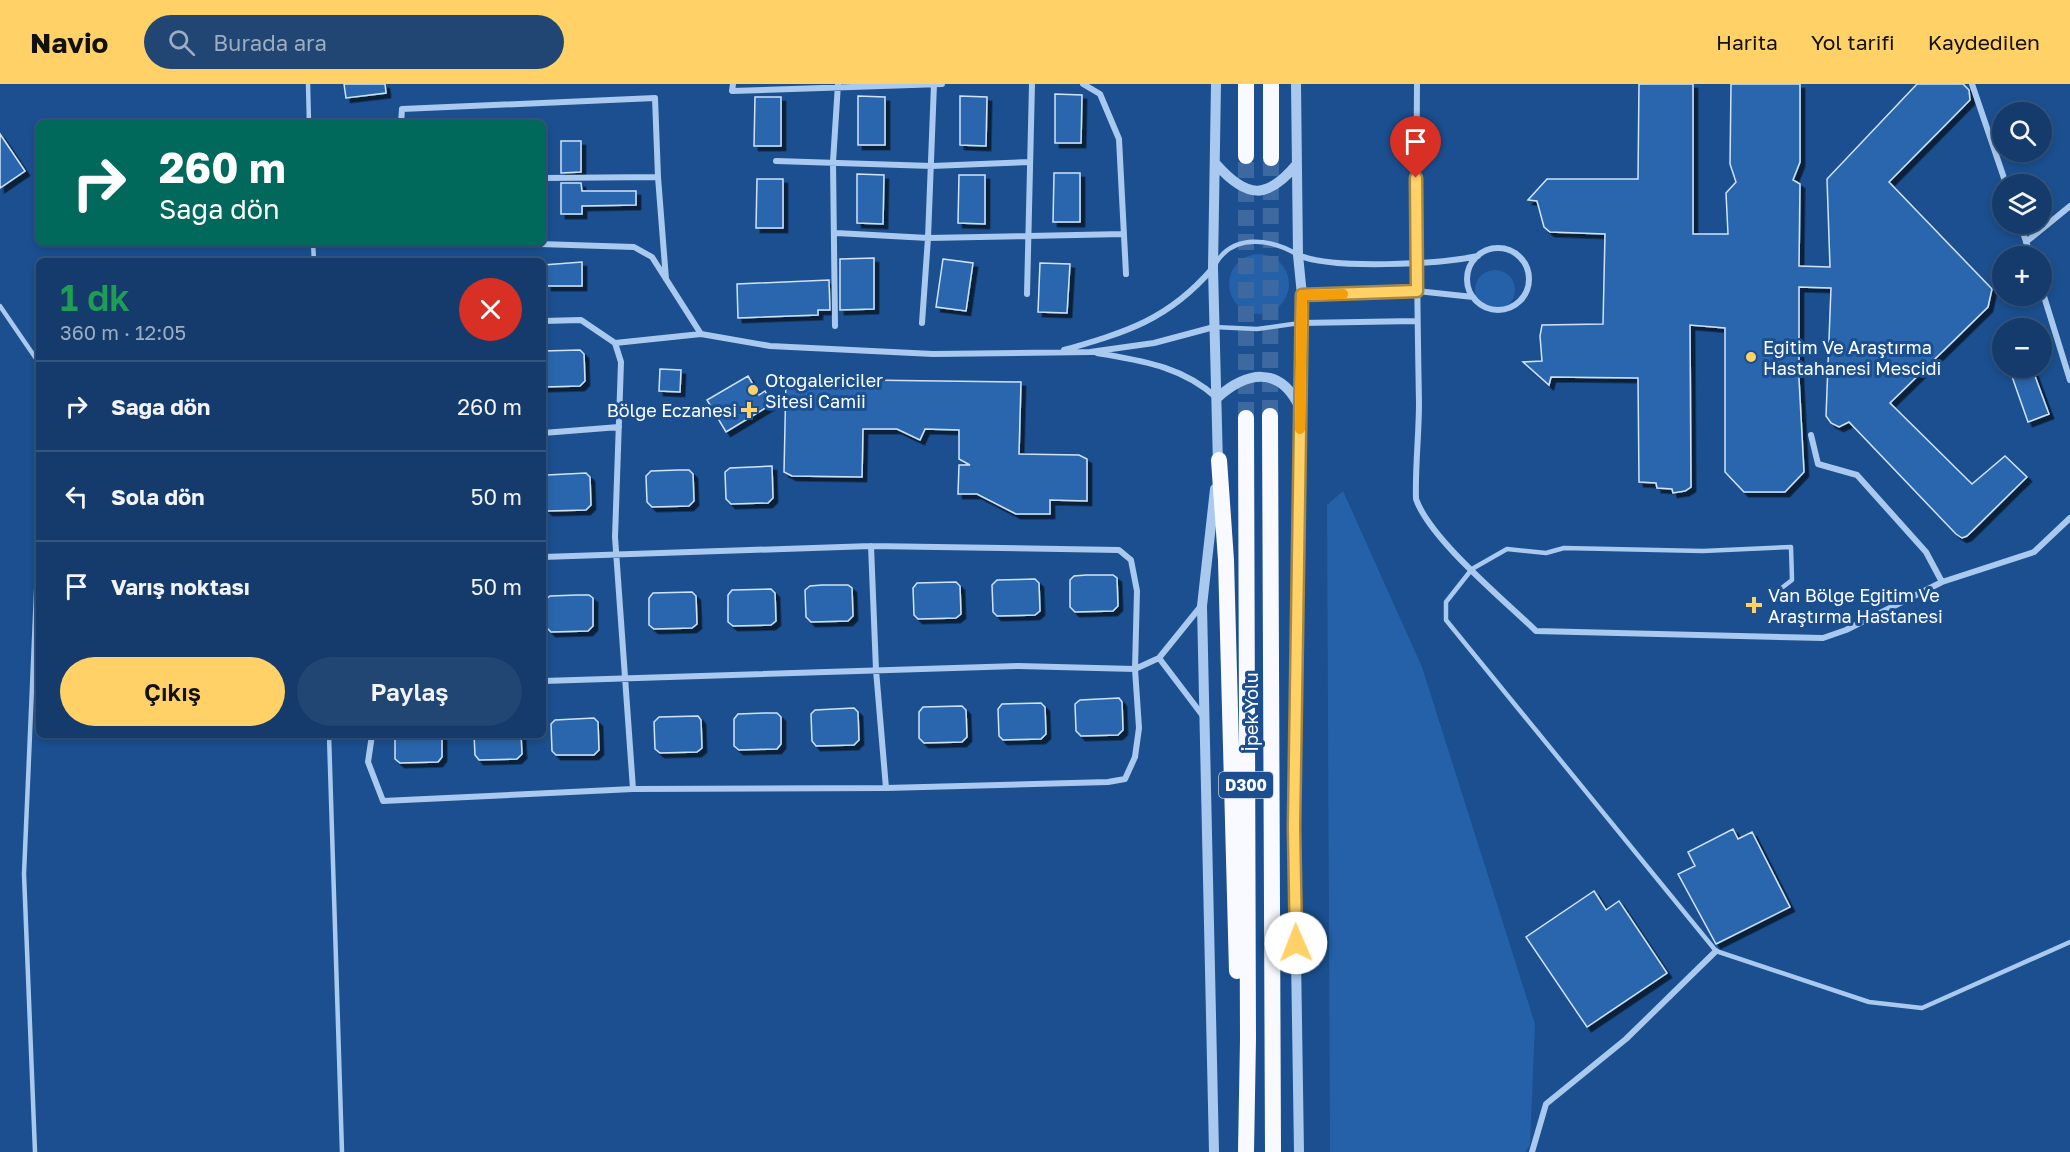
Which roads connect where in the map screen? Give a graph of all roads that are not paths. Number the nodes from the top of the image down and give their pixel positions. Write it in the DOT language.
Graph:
graph roads {
  1 [pos="308,84"];
  2 [pos="733,84"];
  3 [pos="942,84"];
  4 [pos="1032,84"];
  5 [pos="1083,84"];
  6 [pos="1216,84"];
  7 [pos="1246,84"];
  8 [pos="1271,84"];
  9 [pos="1296,84"];
  10 [pos="1417,84"];
  11 [pos="1972,84"];
  12 [pos="934,85"];
  13 [pos="838,86"];
  14 [pos="309,120"];
  15 [pos="401,120"];
  16 [pos="1246,156"];
  17 [pos="1271,158"];
  18 [pos="776,161"];
  19 [pos="833,162"];
  20 [pos="1030,162"];
  21 [pos="1216,164"];
  22 [pos="1297,164"];
  23 [pos="932,165"];
  24 [pos="2003,174"];
  25 [pos="658,177"];
  26 [pos="546,178"];
  27 [pos="2070,206"];
  28 [pos="836,233"];
  29 [pos="1124,234"];
  30 [pos="2023,234"];
  31 [pos="928,238"];
  32 [pos="1028,238"];
  33 [pos="2026,242"];
  34 [pos="546,244"];
  35 [pos="2027,246"];
  36 [pos="1298,255"];
  37 [pos="1479,256"];
  38 [pos="1417,262"];
  39 [pos="1212,268"];
  40 [pos="1126,274"];
  41 [pos="666,280"];
  42 [pos="1417,291"];
  43 [pos="1027,294"];
  44 [pos="1302,295"];
  45 [pos="1473,297"];
  46 [pos="0,306"];
  47 [pos="2047,306"];
  48 [pos="546,321"];
  49 [pos="1416,321"];
  50 [pos="922,323"];
  51 [pos="1300,323"];
  52 [pos="835,326"];
  53 [pos="1214,327"];
  54 [pos="701,334"];
  55 [pos="615,343"];
  56 [pos="1090,352"];
  57 [pos="1054,353"];
  58 [pos="36,359"];
  59 [pos="2070,380"];
  60 [pos="1217,398"];
  61 [pos="1301,409"];
  62 [pos="1270,416"];
  63 [pos="1246,418"];
  64 [pos="619,427"];
  65 [pos="546,433"];
  66 [pos="1811,435"];
  67 [pos="1219,460"];
  68 [pos="2070,518"];
  69 [pos="871,546"];
  70 [pos="617,553"];
  71 [pos="546,557"];
  72 [pos="1472,569"];
  73 [pos="1942,582"];
  74 [pos="1779,590"];
  75 [pos="36,593"];
  76 [pos="1202,606"];
  77 [pos="1159,658"];
  78 [pos="1135,669"];
  79 [pos="876,670"];
  80 [pos="625,678"];
  81 [pos="546,681"];
  82 [pos="1204,717"];
  83 [pos="329,738"];
  84 [pos="372,738"];
  85 [pos="886,788"];
  86 [pos="633,789"];
  87 [pos="2070,942"];
  88 [pos="1716,951"];
  89 [pos="35,1152"];
  90 [pos="342,1152"];
  91 [pos="1214,1152"];
  92 [pos="1244,1152"];
  93 [pos="1274,1152"];
  94 [pos="1299,1152"];
  95 [pos="1532,1152"];
  1 -- 14 [label="lane"];
  2 -- 13 [label="street"];
  3 -- 12 [label="street"];
  4 -- 20 [label="street"];
  5 -- 29 [label="street"];
  6 -- 21 [label="street"];
  7 -- 16 [label="highway"];
  8 -- 17 [label="highway"];
  9 -- 22 [label="street"];
  10 -- 38 [label="street"];
  11 -- 24 [label="street"];
  12 -- 13 [label="street"];
  12 -- 23 [label="street"];
  13 -- 19 [label="street"];
  15 -- 25 [label="street"];
  18 -- 19 [label="street"];
  19 -- 23 [label="street"];
  19 -- 28 [label="street"];
  20 -- 23 [label="street"];
  20 -- 32 [label="street"];
  21 -- 22 [label="street"];
  21 -- 39 [label="street"];
  22 -- 36 [label="street"];
  23 -- 31 [label="street"];
  25 -- 26 [label="street"];
  25 -- 41 [label="street"];
  27 -- 33 [label="street"];
  28 -- 31 [label="street"];
  28 -- 52 [label="street"];
  29 -- 32 [label="street"];
  29 -- 40 [label="street"];
  30 -- 33 [label="street"];
  31 -- 32 [label="street"];
  31 -- 50 [label="street"];
  32 -- 43 [label="street"];
  33 -- 35 [label="street"];
  34 -- 41 [label="street"];
  36 -- 38 [label="street"];
  36 -- 39 [label="lane"];
  36 -- 44 [label="street"];
  37 -- 38 [label="street"];
  37 -- 45 [label="street"];
  37 -- 45 [label="street"];
  38 -- 42 [label="street"];
  39 -- 53 [label="street"];
  39 -- 57 [label="street"];
  41 -- 54 [label="street"];
  42 -- 44 [label="street"];
  42 -- 45 [label="street"];
  42 -- 49 [label="street"];
  44 -- 51 [label="street"];
  46 -- 58 [label="lane"];
  47 -- 59 [label="street"];
  48 -- 55 [label="street"];
  49 -- 51 [label="street"];
  49 -- 72 [label="street"];
  51 -- 53 [label="lane"];
  51 -- 61 [label="street"];
  53 -- 56 [label="street"];
  53 -- 60 [label="street"];
  54 -- 55 [label="street"];
  54 -- 57 [label="street"];
  55 -- 64 [label="street"];
  56 -- 57 [label="street"];
  56 -- 60 [label="street"];
  60 -- 61 [label="street"];
  60 -- 67 [label="street"];
  61 -- 94 [label="street"];
  62 -- 93 [label="highway, İpek Yolu / D300"];
  63 -- 92 [label="highway, İpek Yolu / D300"];
  64 -- 65 [label="street"];
  64 -- 70 [label="street"];
  66 -- 73 [label="street"];
  67 -- 76 [label="street"];
  67 -- 92 [label="highway"];
  68 -- 73 [label="street"];
  69 -- 70 [label="street"];
  69 -- 78 [label="street"];
  69 -- 79 [label="street"];
  70 -- 71 [label="street"];
  70 -- 80 [label="street"];
  72 -- 73 [label="street"];
  72 -- 74 [label="lane"];
  72 -- 88 [label="lane"];
  75 -- 89 [label="lane"];
  76 -- 77 [label="street"];
  76 -- 82 [label="street"];
  77 -- 78 [label="street"];
  77 -- 82 [label="street"];
  78 -- 79 [label="street"];
  78 -- 85 [label="street"];
  79 -- 80 [label="street"];
  79 -- 85 [label="street"];
  80 -- 81 [label="street"];
  80 -- 86 [label="street"];
  82 -- 91 [label="street"];
  83 -- 90 [label="lane"];
  84 -- 86 [label="street"];
  85 -- 86 [label="street"];
  87 -- 88 [label="lane"];
  88 -- 95 [label="street"];
}
